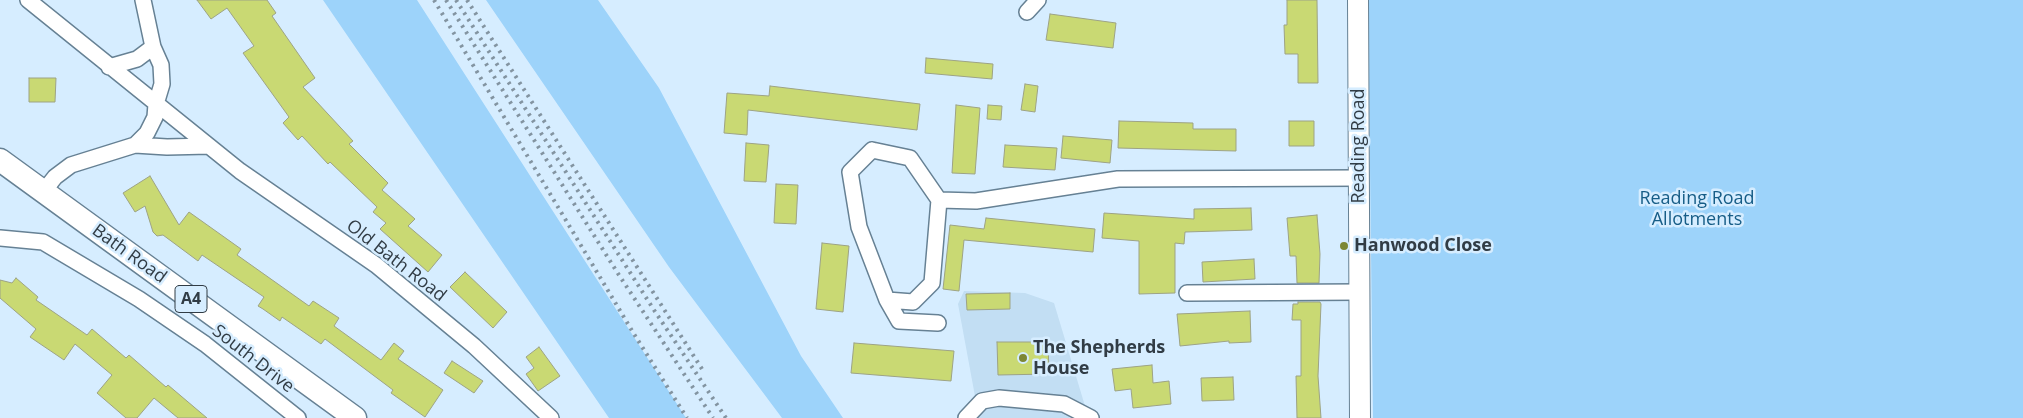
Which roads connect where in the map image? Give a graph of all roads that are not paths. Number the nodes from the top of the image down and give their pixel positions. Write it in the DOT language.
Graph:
graph roads {
  1 [pos="28,0"];
  2 [pos="143,0"];
  3 [pos="1038,0"];
  4 [pos="1358,0"];
  5 [pos="1027,12"];
  6 [pos="153,47"];
  7 [pos="109,67"];
  8 [pos="156,104"];
  9 [pos="135,145"];
  10 [pos="209,146"];
  11 [pos="0,160"];
  12 [pos="1359,178"];
  13 [pos="44,191"];
  14 [pos="939,200"];
  15 [pos="0,238"];
  16 [pos="1360,292"];
  17 [pos="1187,293"];
  18 [pos="887,300"];
  19 [pos="938,323"];
  20 [pos="298,418"];
  21 [pos="355,418"];
  22 [pos="551,418"];
  23 [pos="966,418"];
  24 [pos="1091,418"];
  25 [pos="1360,418"];
  1 -- 7 [label="street, Old Bath Road"];
  2 -- 6 [label="street"];
  3 -- 5 [label="street"];
  4 -- 12 [label="street, Reading Road"];
  6 -- 7 [label="street"];
  6 -- 8 [label="street"];
  7 -- 8 [label="street, Old Bath Road"];
  8 -- 9 [label="street"];
  8 -- 10 [label="street, Old Bath Road"];
  9 -- 10 [label="street"];
  9 -- 13 [label="street"];
  10 -- 22 [label="street, Old Bath Road"];
  11 -- 13 [label="main road, Bath Road / A4"];
  12 -- 14 [label="street"];
  12 -- 16 [label="street, Reading Road"];
  13 -- 21 [label="main road, Bath Road / A4"];
  14 -- 18 [label="street"];
  14 -- 18 [label="street"];
  15 -- 20 [label="street, South Drive"];
  16 -- 17 [label="street"];
  16 -- 25 [label="street, Reading Road"];
  18 -- 19 [label="street"];
  23 -- 24 [label="street"];
}
